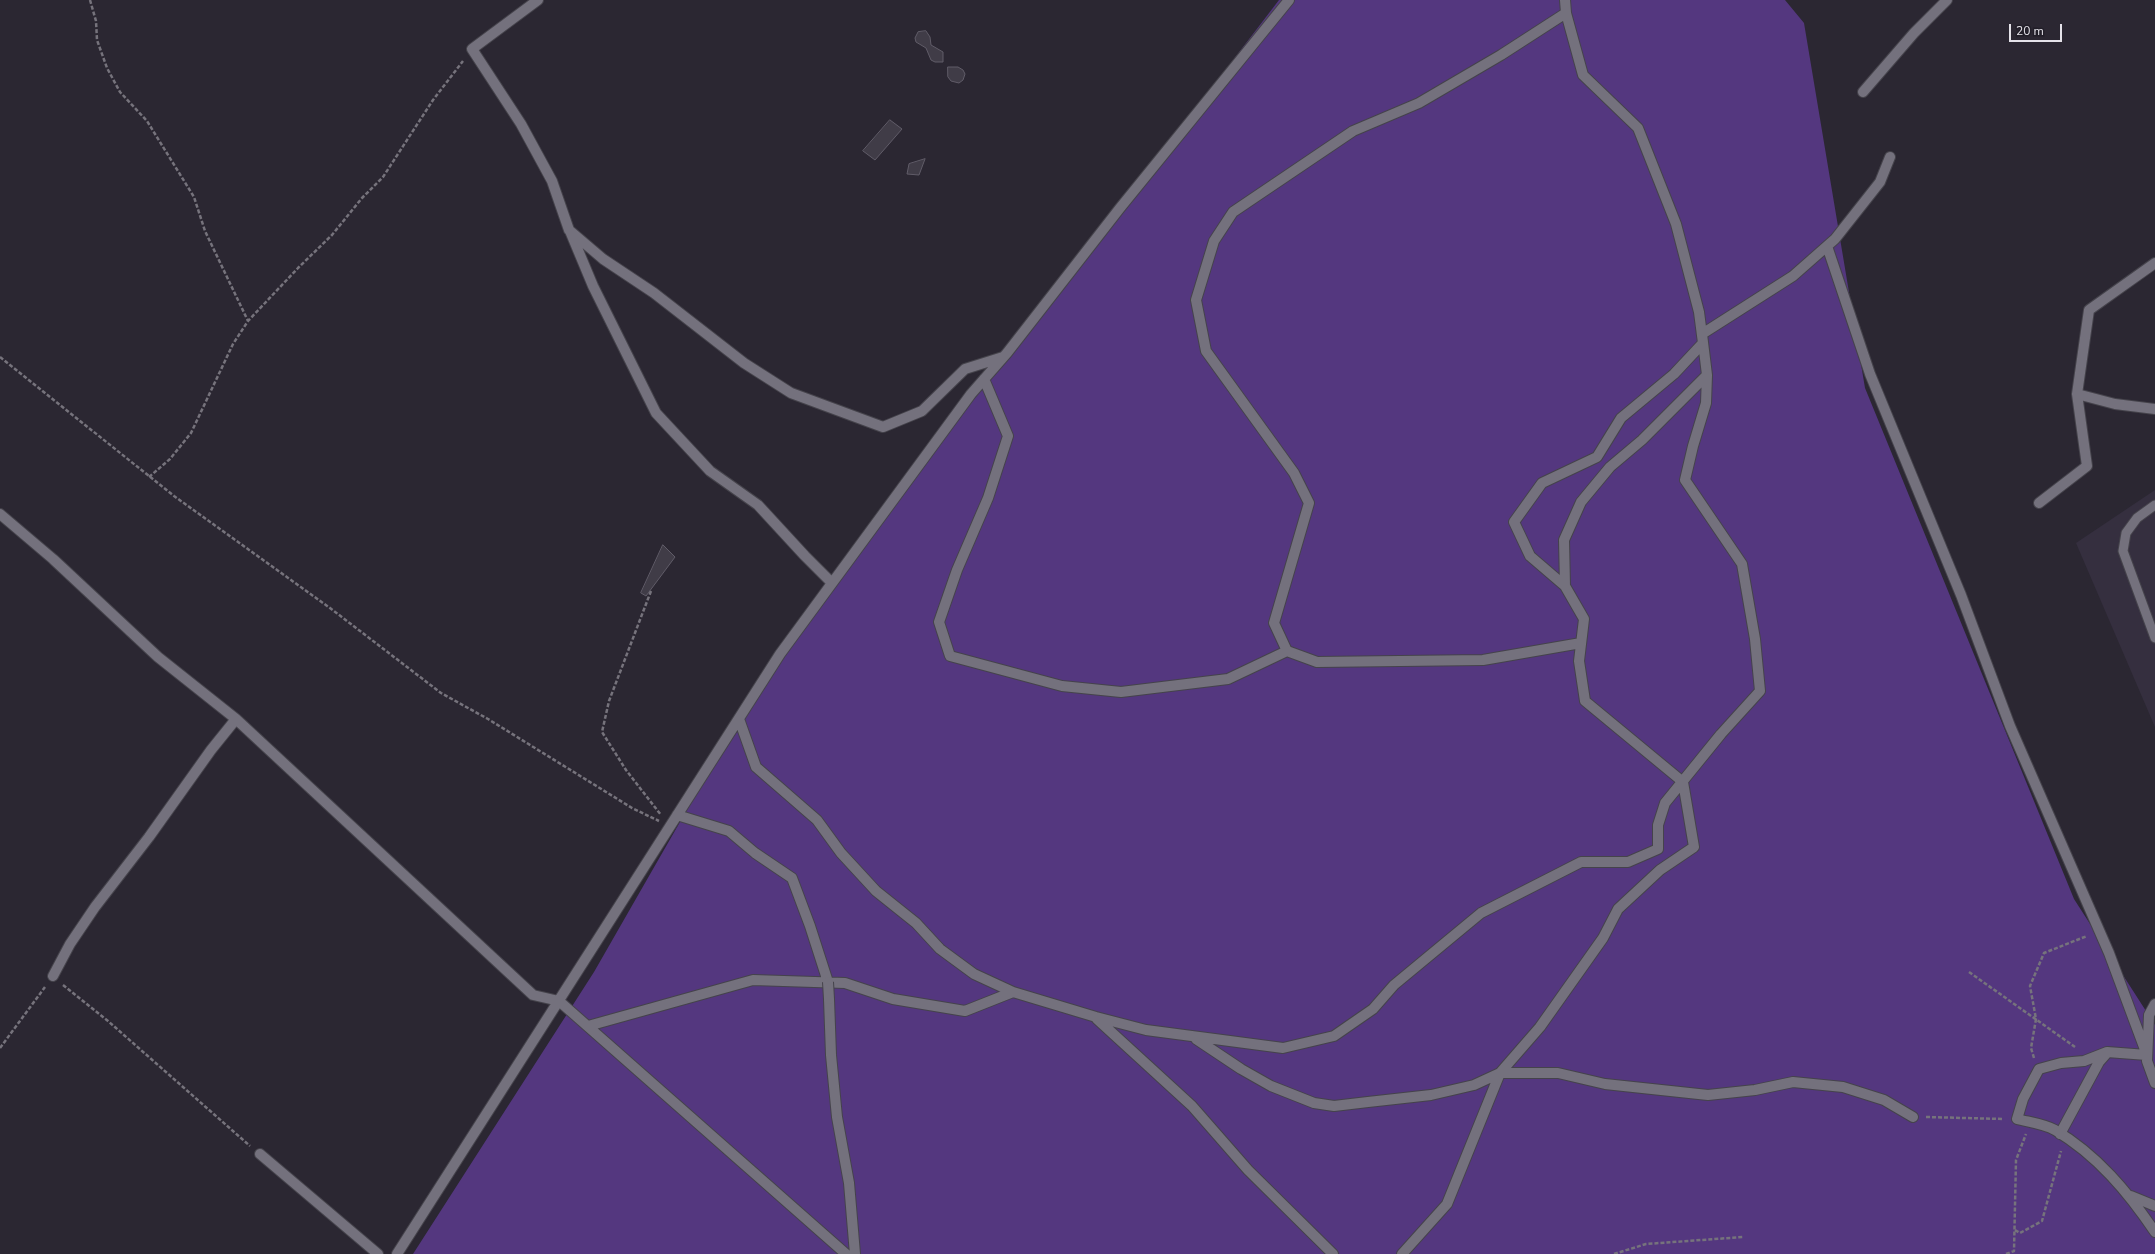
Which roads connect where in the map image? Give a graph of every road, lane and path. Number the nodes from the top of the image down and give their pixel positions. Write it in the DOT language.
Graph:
graph roads {
  1 [pos="90,0"];
  2 [pos="538,0"];
  3 [pos="1289,0"];
  4 [pos="1565,0"];
  5 [pos="1948,0"];
  6 [pos="1566,13"];
  7 [pos="472,49"];
  8 [pos="1863,92"];
  9 [pos="1890,157"];
  10 [pos="569,230"];
  11 [pos="1827,246"];
  12 [pos="2155,263"];
  13 [pos="248,321"];
  14 [pos="1702,334"];
  15 [pos="0,357"];
  16 [pos="1003,357"];
  17 [pos="1707,375"];
  18 [pos="984,379"];
  19 [pos="2077,394"];
  20 [pos="2155,409"];
  21 [pos="149,477"];
  22 [pos="2039,503"];
  23 [pos="2155,506"];
  24 [pos="0,514"];
  25 [pos="832,583"];
  26 [pos="1565,586"];
  27 [pos="651,591"];
  28 [pos="2155,638"];
  29 [pos="1581,643"];
  30 [pos="1287,651"];
  31 [pos="236,719"];
  32 [pos="738,719"];
  33 [pos="1683,782"];
  34 [pos="677,815"];
  35 [pos="670,827"];
  36 [pos="2099,932"];
  37 [pos="1970,972"];
  38 [pos="53,976"];
  39 [pos="1013,992"];
  40 [pos="558,1001"];
  41 [pos="2155,1004"];
  42 [pos="1096,1017"];
  43 [pos="2036,1019"];
  44 [pos="588,1026"];
  45 [pos="1194,1038"];
  46 [pos="0,1048"];
  47 [pos="2107,1052"];
  48 [pos="2147,1055"];
  49 [pos="2093,1058"];
  50 [pos="2039,1069"];
  51 [pos="1500,1073"];
  52 [pos="2155,1083"];
  53 [pos="1913,1116"];
  54 [pos="2016,1119"];
  55 [pos="2060,1134"];
  56 [pos="260,1154"];
  57 [pos="2129,1195"];
  58 [pos="2155,1206"];
  59 [pos="2014,1230"];
  60 [pos="2155,1232"];
  61 [pos="1743,1237"];
  62 [pos="378,1254"];
  63 [pos="397,1254"];
  64 [pos="846,1254"];
  65 [pos="855,1254"];
  66 [pos="1333,1254"];
  67 [pos="1402,1254"];
  68 [pos="1614,1254"];
  69 [pos="2006,1254"];
  1 -- 13 [label="path"];
  2 -- 7 [label="street"];
  3 -- 16 [label="street"];
  4 -- 6 [label="street"];
  5 -- 8 [label="street"];
  6 -- 14 [label="street"];
  6 -- 30 [label="street"];
  7 -- 10 [label="street"];
  7 -- 13 [label="path"];
  9 -- 11 [label="street"];
  10 -- 16 [label="street"];
  10 -- 25 [label="street"];
  11 -- 14 [label="street"];
  11 -- 36 [label="street"];
  12 -- 19 [label="street"];
  13 -- 21 [label="path"];
  14 -- 17 [label="street"];
  14 -- 26 [label="street"];
  15 -- 21 [label="path"];
  16 -- 18 [label="street"];
  17 -- 26 [label="street"];
  17 -- 33 [label="street"];
  18 -- 25 [label="street"];
  18 -- 30 [label="street"];
  19 -- 20 [label="street"];
  19 -- 22 [label="street"];
  21 -- 35 [label="path"];
  23 -- 28 [label="lane"];
  24 -- 31 [label="street"];
  25 -- 32 [label="street"];
  26 -- 29 [label="street"];
  27 -- 35 [label="path"];
  29 -- 30 [label="street"];
  29 -- 33 [label="street"];
  31 -- 38 [label="street"];
  31 -- 40 [label="street"];
  32 -- 34 [label="street"];
  32 -- 39 [label="street"];
  33 -- 45 [label="street"];
  33 -- 51 [label="street"];
  34 -- 35 [label="street"];
  34 -- 65 [label="street, bridge"];
  35 -- 40 [label="street"];
  36 -- 43 [label="path"];
  36 -- 48 [label="street"];
  37 -- 43 [label="path"];
  38 -- 46 [label="path"];
  38 -- 56 [label="path"];
  39 -- 42 [label="street"];
  39 -- 44 [label="street"];
  40 -- 44 [label="street"];
  40 -- 63 [label="street"];
  41 -- 48 [label="street"];
  42 -- 45 [label="street"];
  42 -- 66 [label="street"];
  43 -- 49 [label="path"];
  43 -- 50 [label="path"];
  44 -- 64 [label="street"];
  45 -- 51 [label="street"];
  47 -- 48 [label="street"];
  47 -- 49 [label="street"];
  47 -- 55 [label="street"];
  48 -- 52 [label="street"];
  49 -- 50 [label="street"];
  50 -- 54 [label="street"];
  51 -- 53 [label="street"];
  51 -- 67 [label="street"];
  53 -- 54 [label="path"];
  54 -- 55 [label="street"];
  54 -- 59 [label="path"];
  55 -- 57 [label="street"];
  55 -- 59 [label="path"];
  56 -- 62 [label="street"];
  57 -- 58 [label="street"];
  57 -- 60 [label="street"];
  59 -- 69 [label="path"];
  61 -- 68 [label="path"];
}
